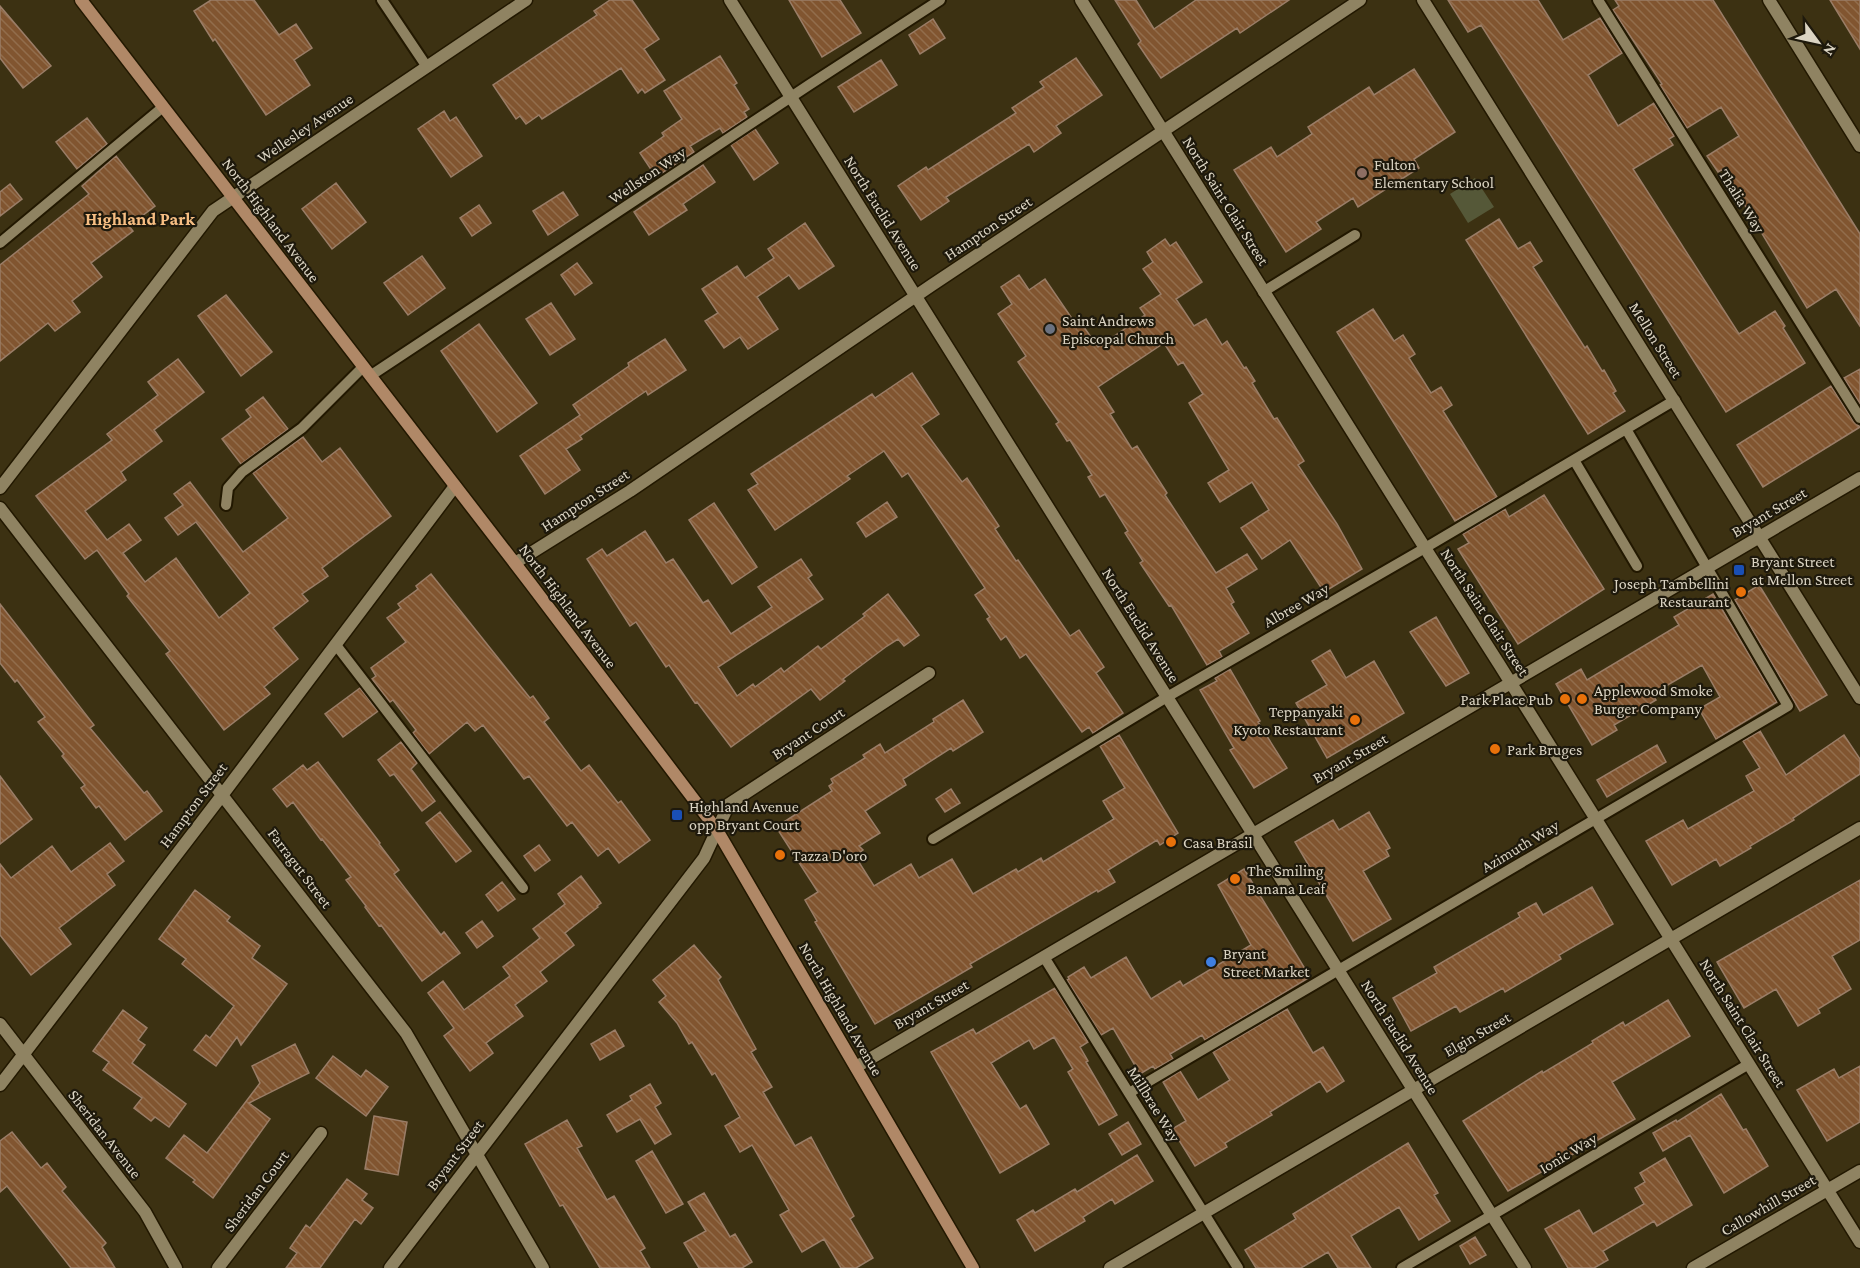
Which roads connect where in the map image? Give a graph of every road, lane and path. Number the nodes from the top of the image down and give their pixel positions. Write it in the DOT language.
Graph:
graph roads {
  1 [pos="81,0"];
  2 [pos="382,0"];
  3 [pos="526,0"];
  4 [pos="730,0"];
  5 [pos="940,0"];
  6 [pos="1081,0"];
  7 [pos="1360,0"];
  8 [pos="1423,0"];
  9 [pos="1598,0"];
  10 [pos="1769,0"];
  11 [pos="427,67"];
  12 [pos="791,97"];
  13 [pos="164,107"];
  14 [pos="1164,131"];
  15 [pos="1860,146"];
  16 [pos="233,197"];
  17 [pos="1355,235"];
  18 [pos="1,239"];
  19 [pos="1263,292"];
  20 [pos="916,297"];
  21 [pos="367,372"];
  22 [pos="1675,400"];
  23 [pos="1860,418"];
  24 [pos="1626,429"];
  25 [pos="1574,460"];
  26 [pos="1860,478"];
  27 [pos="455,486"];
  28 [pos="0,488"];
  29 [pos="226,505"];
  30 [pos="0,508"];
  31 [pos="1758,537"];
  32 [pos="1425,548"];
  33 [pos="515,563"];
  34 [pos="1637,566"];
  35 [pos="1707,568"];
  36 [pos="336,645"];
  37 [pos="929,673"];
  38 [pos="1510,683"];
  39 [pos="1167,697"];
  40 [pos="1860,698"];
  41 [pos="223,794"];
  42 [pos="1596,819"];
  43 [pos="1860,828"];
  44 [pos="717,830"];
  45 [pos="1253,834"];
  46 [pos="933,839"];
  47 [pos="523,888"];
  48 [pos="1671,939"];
  49 [pos="1044,957"];
  50 [pos="1338,970"];
  51 [pos="0,1024"];
  52 [pos="24,1055"];
  53 [pos="1749,1064"];
  54 [pos="856,1067"];
  55 [pos="0,1085"];
  56 [pos="1414,1091"];
  57 [pos="1129,1093"];
  58 [pos="321,1133"];
  59 [pos="476,1154"];
  60 [pos="1860,1171"];
  61 [pos="1827,1190"];
  62 [pos="1204,1213"];
  63 [pos="1492,1216"];
  64 [pos="1860,1242"];
  65 [pos="970,1266"];
  66 [pos="176,1268"];
  67 [pos="219,1268"];
  68 [pos="390,1268"];
  69 [pos="543,1268"];
  70 [pos="1110,1268"];
  71 [pos="1238,1268"];
  72 [pos="1402,1268"];
  73 [pos="1525,1268"];
  74 [pos="1693,1268"];
  1 -- 13 [label="main road, North Highland Avenue"];
  2 -- 11 [label="lane"];
  3 -- 11 [label="street, Wellesley Avenue"];
  4 -- 12 [label="street, North Euclid Avenue"];
  5 -- 12 [label="lane, Wellston Way"];
  6 -- 14 [label="street, North Saint Clair Street"];
  7 -- 14 [label="street, Hampton Street"];
  8 -- 22 [label="street, Mellon Street"];
  9 -- 23 [label="lane, Thalia Way"];
  10 -- 15 [label="street"];
  11 -- 16 [label="street, Wellesley Avenue"];
  12 -- 20 [label="street, North Euclid Avenue"];
  12 -- 21 [label="lane, Wellston Way"];
  13 -- 16 [label="main road, North Highland Avenue"];
  13 -- 18 [label="lane"];
  14 -- 19 [label="street, North Saint Clair Street"];
  14 -- 20 [label="street, Hampton Street"];
  16 -- 21 [label="main road, North Highland Avenue"];
  16 -- 28 [label="street, Wellesley Avenue"];
  17 -- 19 [label="lane"];
  19 -- 32 [label="street, North Saint Clair Street"];
  20 -- 33 [label="street, Hampton Street"];
  20 -- 39 [label="street, North Euclid Avenue"];
  21 -- 27 [label="main road, North Highland Avenue"];
  21 -- 29 [label="lane, Wellston Way"];
  22 -- 24 [label="lane, Albree Way"];
  22 -- 31 [label="street, Mellon Street"];
  24 -- 25 [label="lane, Albree Way"];
  24 -- 35 [label="lane"];
  25 -- 32 [label="lane, Albree Way"];
  25 -- 34 [label="lane"];
  26 -- 31 [label="street, Bryant Street"];
  27 -- 33 [label="main road, North Highland Avenue"];
  27 -- 36 [label="street, Hampton Street"];
  30 -- 41 [label="street, Farragut Street"];
  31 -- 35 [label="street, Bryant Street"];
  31 -- 40 [label="street, Mellon Street"];
  32 -- 38 [label="street, North Saint Clair Street"];
  32 -- 39 [label="lane, Albree Way"];
  33 -- 44 [label="main road, North Highland Avenue"];
  35 -- 38 [label="street, Bryant Street"];
  35 -- 42 [label="lane, Azimuth Way"];
  36 -- 41 [label="street, Hampton Street"];
  36 -- 47 [label="lane"];
  37 -- 44 [label="street, Bryant Court"];
  38 -- 42 [label="street, North Saint Clair Street"];
  38 -- 45 [label="street, Bryant Street"];
  39 -- 45 [label="street, North Euclid Avenue"];
  39 -- 46 [label="lane, Albree Way"];
  41 -- 52 [label="street, Hampton Street"];
  41 -- 59 [label="street, Farragut Street"];
  42 -- 48 [label="street, North Saint Clair Street"];
  42 -- 50 [label="lane, Azimuth Way"];
  43 -- 48 [label="street, Elgin Street"];
  44 -- 54 [label="main road, North Highland Avenue"];
  44 -- 59 [label="street, Bryant Street"];
  45 -- 49 [label="street, Bryant Street"];
  45 -- 50 [label="street, North Euclid Avenue"];
  48 -- 53 [label="street, North Saint Clair Street"];
  48 -- 56 [label="street, Elgin Street"];
  49 -- 54 [label="street, Bryant Street"];
  49 -- 57 [label="lane, Millbrae Way"];
  50 -- 56 [label="street, North Euclid Avenue"];
  50 -- 57 [label="lane, Azimuth Way"];
  51 -- 52 [label="street, Sheridan Avenue"];
  52 -- 55 [label="street, Hampton Street"];
  52 -- 66 [label="street, Sheridan Avenue"];
  53 -- 61 [label="street, North Saint Clair Street"];
  53 -- 63 [label="lane, Ionic Way"];
  54 -- 65 [label="main road, North Highland Avenue"];
  56 -- 62 [label="street, Elgin Street"];
  56 -- 63 [label="street, North Euclid Avenue"];
  57 -- 62 [label="lane, Millbrae Way"];
  58 -- 67 [label="street, Sheridan Court"];
  59 -- 68 [label="street, Bryant Street"];
  59 -- 69 [label="street, Farragut Street"];
  60 -- 61 [label="street, Callowhill Street"];
  61 -- 64 [label="street, North Saint Clair Street"];
  61 -- 74 [label="street, Callowhill Street"];
  62 -- 70 [label="street, Elgin Street"];
  62 -- 71 [label="lane, Millbrae Way"];
  63 -- 72 [label="lane, Ionic Way"];
  63 -- 73 [label="street, North Euclid Avenue"];
}
